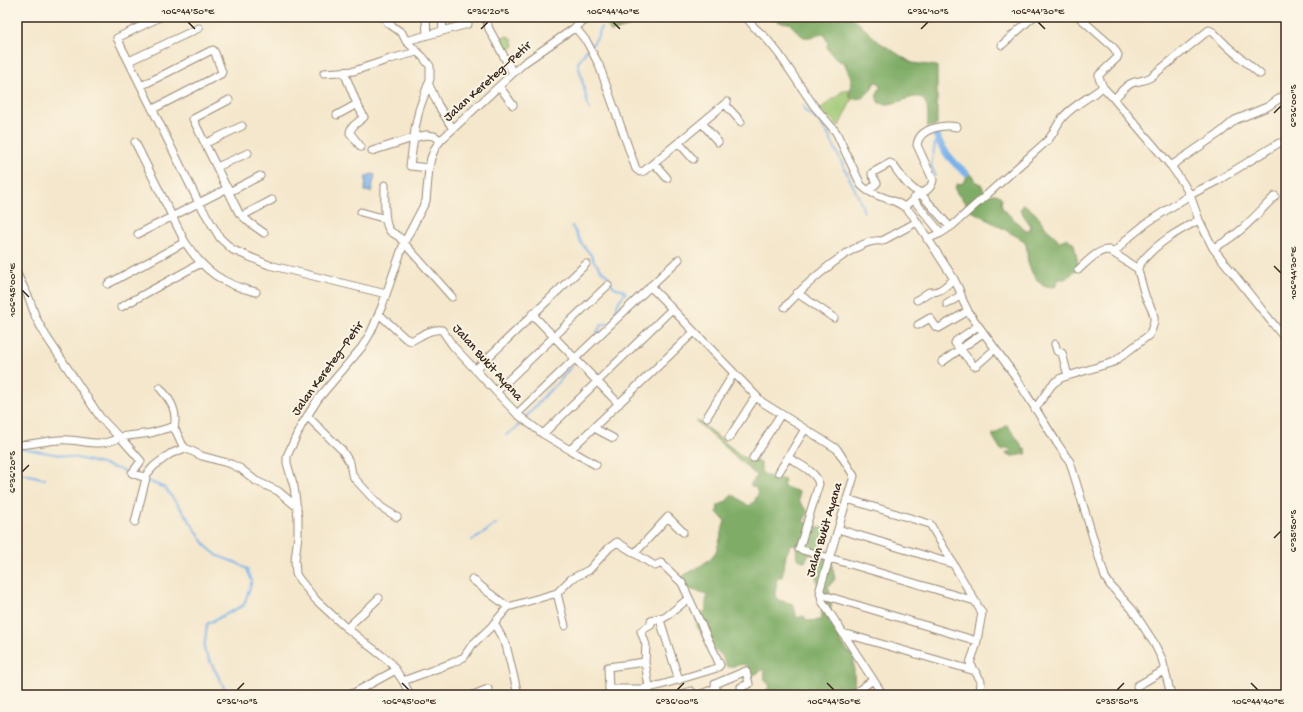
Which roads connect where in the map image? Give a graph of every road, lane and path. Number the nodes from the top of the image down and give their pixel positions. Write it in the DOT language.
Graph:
graph roads {
  1 [pos="160,17"];
  2 [pos="384,17"];
  3 [pos="426,17"];
  4 [pos="442,17"];
  5 [pos="486,17"];
  6 [pos="588,17"];
  7 [pos="746,17"];
  8 [pos="1034,17"];
  9 [pos="1079,17"];
  10 [pos="468,24"];
  11 [pos="575,27"];
  12 [pos="199,28"];
  13 [pos="443,31"];
  14 [pos="427,35"];
  15 [pos="406,41"];
  16 [pos="1002,45"];
  17 [pos="417,52"];
  18 [pos="129,61"];
  19 [pos="344,72"];
  20 [pos="324,73"];
  21 [pos="513,73"];
  22 [pos="1260,74"];
  23 [pos="429,85"];
  24 [pos="141,86"];
  25 [pos="499,86"];
  26 [pos="1103,88"];
  27 [pos="1286,94"];
  28 [pos="1114,99"];
  29 [pos="229,100"];
  30 [pos="357,104"];
  31 [pos="513,105"];
  32 [pos="153,108"];
  33 [pos="337,115"];
  34 [pos="741,122"];
  35 [pos="702,123"];
  36 [pos="242,126"];
  37 [pos="957,127"];
  38 [pos="453,129"];
  39 [pos="413,138"];
  40 [pos="441,140"];
  41 [pos="135,142"];
  42 [pos="718,142"];
  43 [pos="206,143"];
  44 [pos="679,143"];
  45 [pos="1279,143"];
  46 [pos="361,147"];
  47 [pos="372,151"];
  48 [pos="248,153"];
  49 [pos="693,159"];
  50 [pos="654,163"];
  51 [pos="1171,166"];
  52 [pos="218,167"];
  53 [pos="429,168"];
  54 [pos="260,176"];
  55 [pos="667,178"];
  56 [pos="384,185"];
  57 [pos="229,190"];
  58 [pos="868,191"];
  59 [pos="920,193"];
  60 [pos="1190,195"];
  61 [pos="1275,196"];
  62 [pos="914,199"];
  63 [pos="272,200"];
  64 [pos="200,203"];
  65 [pos="905,207"];
  66 [pos="361,212"];
  67 [pos="242,216"];
  68 [pos="172,217"];
  69 [pos="386,219"];
  70 [pos="1199,220"];
  71 [pos="917,222"];
  72 [pos="950,228"];
  73 [pos="264,233"];
  74 [pos="941,233"];
  75 [pos="138,234"];
  76 [pos="927,239"];
  77 [pos="185,242"];
  78 [pos="404,243"];
  79 [pos="1213,248"];
  80 [pos="1114,253"];
  81 [pos="679,259"];
  82 [pos="201,263"];
  83 [pos="586,264"];
  84 [pos="1138,269"];
  85 [pos="1078,270"];
  86 [pos="17,274"];
  87 [pos="954,279"];
  88 [pos="108,284"];
  89 [pos="608,285"];
  90 [pos="650,286"];
  91 [pos="256,292"];
  92 [pos="797,293"];
  93 [pos="386,294"];
  94 [pos="961,295"];
  95 [pos="452,297"];
  96 [pos="917,300"];
  97 [pos="947,304"];
  98 [pos="120,307"];
  99 [pos="784,307"];
  100 [pos="672,309"];
  101 [pos="968,311"];
  102 [pos="379,314"];
  103 [pos="532,314"];
  104 [pos="834,318"];
  105 [pos="918,325"];
  106 [pos="978,326"];
  107 [pos="694,332"];
  108 [pos="983,334"];
  109 [pos="554,336"];
  110 [pos="1286,340"];
  111 [pos="1056,344"];
  112 [pos="995,349"];
  113 [pos="960,350"];
  114 [pos="575,359"];
  115 [pos="942,362"];
  116 [pos="475,370"];
  117 [pos="734,373"];
  118 [pos="1068,376"];
  119 [pos="598,382"];
  120 [pos="160,388"];
  121 [pos="496,392"];
  122 [pos="756,396"];
  123 [pos="619,404"];
  124 [pos="1035,409"];
  125 [pos="517,414"];
  126 [pos="781,414"];
  127 [pos="307,416"];
  128 [pos="707,417"];
  129 [pos="174,428"];
  130 [pos="594,428"];
  131 [pos="805,429"];
  132 [pos="543,434"];
  133 [pos="120,437"];
  134 [pos="613,438"];
  135 [pos="729,438"];
  136 [pos="19,445"];
  137 [pos="185,448"];
  138 [pos="570,450"];
  139 [pos="788,457"];
  140 [pos="753,458"];
  141 [pos="596,465"];
  142 [pos="779,472"];
  143 [pos="146,476"];
  144 [pos="847,499"];
  145 [pos="297,507"];
  146 [pos="397,517"];
  147 [pos="135,522"];
  148 [pos="838,529"];
  149 [pos="683,532"];
  150 [pos="635,553"];
  151 [pos="829,558"];
  152 [pos="953,564"];
  153 [pos="472,579"];
  154 [pos="557,593"];
  155 [pos="820,594"];
  156 [pos="379,598"];
  157 [pos="689,598"];
  158 [pos="975,601"];
  159 [pos="508,607"];
  160 [pos="660,620"];
  161 [pos="494,624"];
  162 [pos="565,626"];
  163 [pos="347,628"];
  164 [pos="843,634"];
  165 [pos="977,641"];
  166 [pos="645,662"];
  167 [pos="396,670"];
  168 [pos="1165,670"];
  169 [pos="975,671"];
  170 [pos="679,680"];
  171 [pos="874,680"];
  172 [pos="403,681"];
  173 [pos="1137,686"];
  174 [pos="488,689"];
  175 [pos="517,690"];
  176 [pos="649,691"];
  177 [pos="609,692"];
  178 [pos="350,695"];
  179 [pos="410,695"];
  180 [pos="472,695"];
  181 [pos="679,695"];
  182 [pos="693,695"];
  183 [pos="698,695"];
  184 [pos="743,695"];
  185 [pos="852,695"];
  186 [pos="883,695"];
  187 [pos="980,695"];
  188 [pos="1171,695"];
  1 -- 18 [label="street"];
  2 -- 15 [label="street"];
  3 -- 14 [label="street"];
  4 -- 13 [label="street"];
  5 -- 21 [label="street"];
  6 -- 11 [label="street, Jalan Kereteg–Petir"];
  7 -- 58 [label="street"];
  8 -- 16 [label="street"];
  9 -- 26 [label="street"];
  10 -- 13 [label="street"];
  11 -- 21 [label="street, Jalan Kereteg–Petir"];
  11 -- 50 [label="street"];
  12 -- 18 [label="street"];
  13 -- 14 [label="street"];
  14 -- 15 [label="street"];
  15 -- 17 [label="street"];
  17 -- 19 [label="street"];
  17 -- 23 [label="street"];
  18 -- 24 [label="street"];
  19 -- 20 [label="street"];
  19 -- 30 [label="street"];
  21 -- 25 [label="street, Jalan Kereteg–Petir"];
  22 -- 28 [label="street"];
  23 -- 38 [label="street"];
  23 -- 39 [label="street"];
  24 -- 32 [label="street"];
  24 -- 32 [label="street"];
  25 -- 31 [label="street"];
  25 -- 38 [label="street, Jalan Kereteg–Petir"];
  26 -- 28 [label="street"];
  26 -- 72 [label="street"];
  27 -- 51 [label="street"];
  28 -- 51 [label="street"];
  29 -- 43 [label="street"];
  30 -- 33 [label="street"];
  30 -- 46 [label="street"];
  32 -- 64 [label="street"];
  34 -- 35 [label="street"];
  35 -- 42 [label="street"];
  35 -- 44 [label="street"];
  36 -- 43 [label="street"];
  37 -- 59 [label="street"];
  38 -- 40 [label="street, Jalan Kereteg–Petir"];
  39 -- 40 [label="street"];
  39 -- 47 [label="street"];
  39 -- 53 [label="street"];
  40 -- 53 [label="street, Jalan Kereteg–Petir"];
  41 -- 68 [label="street"];
  43 -- 52 [label="street"];
  44 -- 49 [label="street"];
  44 -- 50 [label="street"];
  45 -- 60 [label="street"];
  48 -- 52 [label="street"];
  50 -- 55 [label="street"];
  51 -- 60 [label="street"];
  52 -- 57 [label="street"];
  53 -- 78 [label="street, Jalan Kereteg–Petir"];
  54 -- 57 [label="street"];
  56 -- 69 [label="street"];
  57 -- 64 [label="street"];
  57 -- 67 [label="street"];
  58 -- 59 [label="street"];
  58 -- 65 [label="street"];
  59 -- 62 [label="street"];
  59 -- 72 [label="street"];
  60 -- 70 [label="street"];
  60 -- 80 [label="street"];
  61 -- 79 [label="street"];
  62 -- 65 [label="street"];
  62 -- 74 [label="street"];
  63 -- 67 [label="street"];
  64 -- 68 [label="street"];
  64 -- 93 [label="street"];
  65 -- 71 [label="street"];
  66 -- 69 [label="street"];
  67 -- 73 [label="street"];
  68 -- 75 [label="street"];
  68 -- 77 [label="street"];
  69 -- 78 [label="street"];
  70 -- 79 [label="street"];
  70 -- 84 [label="street"];
  71 -- 76 [label="street"];
  71 -- 92 [label="street"];
  72 -- 74 [label="street"];
  74 -- 76 [label="street"];
  76 -- 87 [label="street"];
  77 -- 82 [label="street"];
  77 -- 88 [label="street"];
  78 -- 93 [label="street, Jalan Kereteg–Petir"];
  78 -- 95 [label="street"];
  79 -- 110 [label="street"];
  80 -- 84 [label="street"];
  80 -- 85 [label="street"];
  81 -- 90 [label="street"];
  82 -- 91 [label="street"];
  82 -- 98 [label="street"];
  83 -- 103 [label="street"];
  84 -- 118 [label="street"];
  86 -- 133 [label="street"];
  87 -- 94 [label="street"];
  87 -- 96 [label="street"];
  89 -- 109 [label="street"];
  90 -- 100 [label="street, Jalan Bukit Ayana"];
  90 -- 114 [label="street, Jalan Bukit Ayana"];
  92 -- 99 [label="street"];
  92 -- 104 [label="street"];
  93 -- 102 [label="street, Jalan Kereteg–Petir"];
  94 -- 97 [label="street"];
  94 -- 101 [label="street"];
  100 -- 107 [label="street, Jalan Bukit Ayana"];
  100 -- 119 [label="street"];
  101 -- 105 [label="street"];
  101 -- 106 [label="street"];
  102 -- 116 [label="street, Jalan Bukit Ayana"];
  102 -- 127 [label="street, Jalan Kereteg–Petir"];
  103 -- 109 [label="street"];
  103 -- 116 [label="street"];
  106 -- 108 [label="street"];
  106 -- 113 [label="street"];
  107 -- 117 [label="street, Jalan Bukit Ayana"];
  107 -- 123 [label="street"];
  108 -- 112 [label="street"];
  108 -- 113 [label="street"];
  109 -- 114 [label="street"];
  109 -- 121 [label="street"];
  111 -- 118 [label="street"];
  112 -- 113 [label="street"];
  112 -- 124 [label="street"];
  113 -- 115 [label="street"];
  114 -- 119 [label="street"];
  114 -- 125 [label="street, Jalan Bukit Ayana"];
  116 -- 121 [label="street, Jalan Bukit Ayana"];
  117 -- 122 [label="street, Jalan Bukit Ayana"];
  117 -- 128 [label="street"];
  118 -- 124 [label="street"];
  119 -- 123 [label="street"];
  119 -- 132 [label="street"];
  120 -- 129 [label="street"];
  121 -- 125 [label="street, Jalan Bukit Ayana"];
  122 -- 126 [label="street, Jalan Bukit Ayana"];
  122 -- 135 [label="street"];
  123 -- 130 [label="street"];
  124 -- 168 [label="street"];
  125 -- 132 [label="street, Jalan Bukit Ayana"];
  126 -- 131 [label="street, Jalan Bukit Ayana"];
  126 -- 140 [label="street"];
  127 -- 145 [label="street, Jalan Kereteg–Petir"];
  127 -- 146 [label="street"];
  129 -- 133 [label="street"];
  129 -- 137 [label="street"];
  130 -- 134 [label="street"];
  130 -- 138 [label="street"];
  131 -- 139 [label="street"];
  131 -- 144 [label="street, Jalan Bukit Ayana"];
  132 -- 138 [label="street, Jalan Bukit Ayana"];
  133 -- 136 [label="street"];
  133 -- 143 [label="street"];
  137 -- 143 [label="street"];
  137 -- 145 [label="street"];
  138 -- 141 [label="street, Jalan Bukit Ayana"];
  139 -- 142 [label="street"];
  139 -- 151 [label="street"];
  143 -- 147 [label="street"];
  144 -- 148 [label="street, Jalan Bukit Ayana"];
  144 -- 152 [label="street"];
  145 -- 163 [label="street, Jalan Kereteg–Petir"];
  148 -- 151 [label="street, Jalan Bukit Ayana"];
  148 -- 152 [label="street"];
  149 -- 150 [label="street"];
  150 -- 154 [label="street"];
  150 -- 157 [label="street"];
  151 -- 155 [label="street, Jalan Bukit Ayana"];
  151 -- 158 [label="street"];
  152 -- 158 [label="street"];
  153 -- 159 [label="street"];
  154 -- 159 [label="street"];
  154 -- 162 [label="street"];
  155 -- 164 [label="street, Jalan Bukit Ayana"];
  155 -- 165 [label="street"];
  156 -- 163 [label="street"];
  157 -- 160 [label="street"];
  157 -- 170 [label="street"];
  158 -- 165 [label="street"];
  159 -- 161 [label="street"];
  160 -- 166 [label="street"];
  160 -- 170 [label="street"];
  161 -- 172 [label="street"];
  161 -- 175 [label="street"];
  163 -- 167 [label="street, Jalan Kereteg–Petir"];
  164 -- 169 [label="street"];
  164 -- 171 [label="street, Jalan Bukit Ayana"];
  165 -- 169 [label="street"];
  166 -- 176 [label="street"];
  166 -- 177 [label="street"];
  167 -- 172 [label="street, Jalan Kereteg–Petir"];
  167 -- 178 [label="street"];
  168 -- 173 [label="street"];
  168 -- 188 [label="street"];
  169 -- 187 [label="street"];
  170 -- 176 [label="street"];
  171 -- 185 [label="street"];
  171 -- 186 [label="street, Jalan Bukit Ayana"];
  172 -- 179 [label="street, Jalan Kereteg–Petir"];
  174 -- 180 [label="street"];
  176 -- 177 [label="street"];
  181 -- 182 [label="street"];
  183 -- 184 [label="street"];
}
